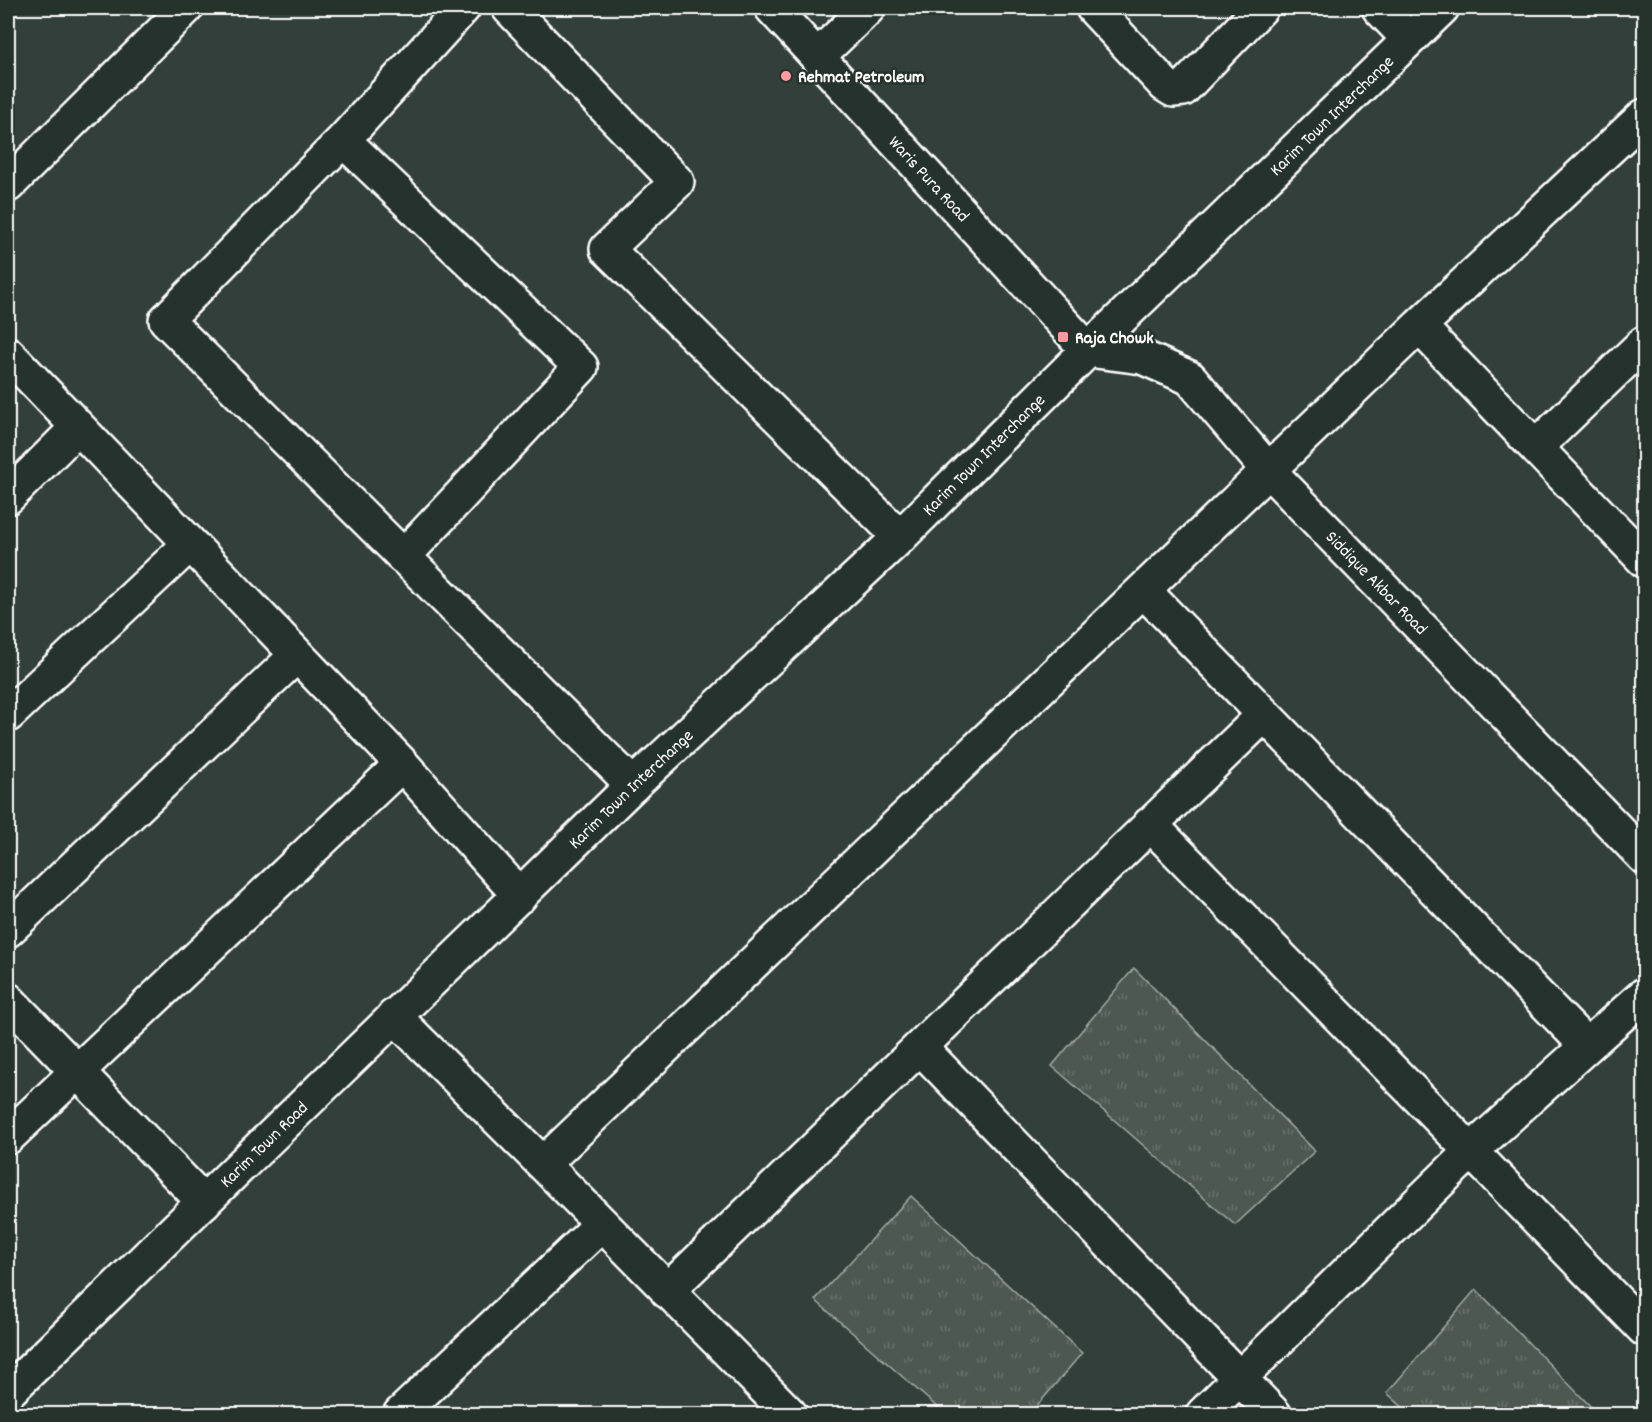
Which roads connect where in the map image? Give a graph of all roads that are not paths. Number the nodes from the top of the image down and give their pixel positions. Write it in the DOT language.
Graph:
graph roads {
  1 [pos="186,8"];
  2 [pos="463,8"];
  3 [pos="509,8"];
  4 [pos="772,8"];
  5 [pos="868,8"];
  6 [pos="1093,8"];
  7 [pos="1261,8"];
  8 [pos="1379,8"];
  9 [pos="1442,8"];
  10 [pos="1409,39"];
  11 [pos="818,56"];
  12 [pos="1644,116"];
  13 [pos="343,140"];
  14 [pos="8,185"];
  15 [pos="1419,326"];
  16 [pos="1644,343"];
  17 [pos="1088,350"];
  18 [pos="8,354"];
  19 [pos="78,427"];
  20 [pos="1536,447"];
  21 [pos="1268,470"];
  22 [pos="8,497"];
  23 [pos="900,537"];
  24 [pos="190,544"];
  25 [pos="403,557"];
  26 [pos="1644,560"];
  27 [pos="1143,590"];
  28 [pos="297,655"];
  29 [pos="8,715"];
  30 [pos="1264,715"];
  31 [pos="402,764"];
  32 [pos="633,785"];
  33 [pos="1150,824"];
  34 [pos="1644,857"];
  35 [pos="520,896"];
  36 [pos="8,930"];
  37 [pos="1644,995"];
  38 [pos="8,1000"];
  39 [pos="394,1016"];
  40 [pos="1587,1046"];
  41 [pos="920,1047"];
  42 [pos="77,1071"];
  43 [pos="8,1137"];
  44 [pos="1471,1151"];
  45 [pos="543,1164"];
  46 [pos="204,1202"];
  47 [pos="602,1224"];
  48 [pos="667,1291"];
  49 [pos="1644,1329"];
  50 [pos="1239,1379"];
  51 [pos="8,1392"];
  52 [pos="419,1408"];
  53 [pos="790,1414"];
  54 [pos="1203,1414"];
  55 [pos="1274,1414"];
  1 -- 14 [label="street"];
  2 -- 13 [label="street"];
  3 -- 23 [label="street"];
  4 -- 11 [label="street, Waris Pura Road"];
  5 -- 11 [label="street"];
  6 -- 7 [label="street"];
  8 -- 10 [label="street"];
  9 -- 10 [label="street, Karim Town Interchange"];
  10 -- 17 [label="street, Karim Town Interchange"];
  11 -- 17 [label="street, Waris Pura Road"];
  12 -- 15 [label="street"];
  13 -- 25 [label="street"];
  13 -- 25 [label="street"];
  15 -- 20 [label="street"];
  15 -- 21 [label="street"];
  16 -- 20 [label="street"];
  17 -- 21 [label="street, Siddique Akbar Road"];
  17 -- 23 [label="street, Karim Town Interchange"];
  18 -- 19 [label="street"];
  19 -- 22 [label="street"];
  19 -- 24 [label="street"];
  20 -- 26 [label="street"];
  21 -- 27 [label="street"];
  21 -- 34 [label="street, Siddique Akbar Road"];
  23 -- 32 [label="street, Karim Town Interchange"];
  24 -- 28 [label="street"];
  24 -- 29 [label="street"];
  25 -- 32 [label="street"];
  27 -- 30 [label="street"];
  27 -- 45 [label="street"];
  28 -- 31 [label="street"];
  28 -- 36 [label="street"];
  30 -- 33 [label="street"];
  30 -- 40 [label="street"];
  31 -- 35 [label="street"];
  31 -- 42 [label="street"];
  32 -- 35 [label="street, Karim Town Interchange"];
  33 -- 41 [label="street"];
  33 -- 44 [label="street"];
  35 -- 39 [label="street, Karim Town Road"];
  37 -- 40 [label="street"];
  38 -- 42 [label="street"];
  39 -- 45 [label="street"];
  39 -- 46 [label="street, Karim Town Road"];
  40 -- 44 [label="street"];
  41 -- 48 [label="street"];
  41 -- 50 [label="street"];
  42 -- 43 [label="street"];
  42 -- 46 [label="street"];
  44 -- 49 [label="street"];
  44 -- 50 [label="street"];
  45 -- 47 [label="street"];
  46 -- 51 [label="street, Karim Town Road"];
  47 -- 48 [label="street"];
  47 -- 52 [label="street"];
  48 -- 53 [label="street"];
  50 -- 54 [label="street"];
  50 -- 55 [label="street"];
}
